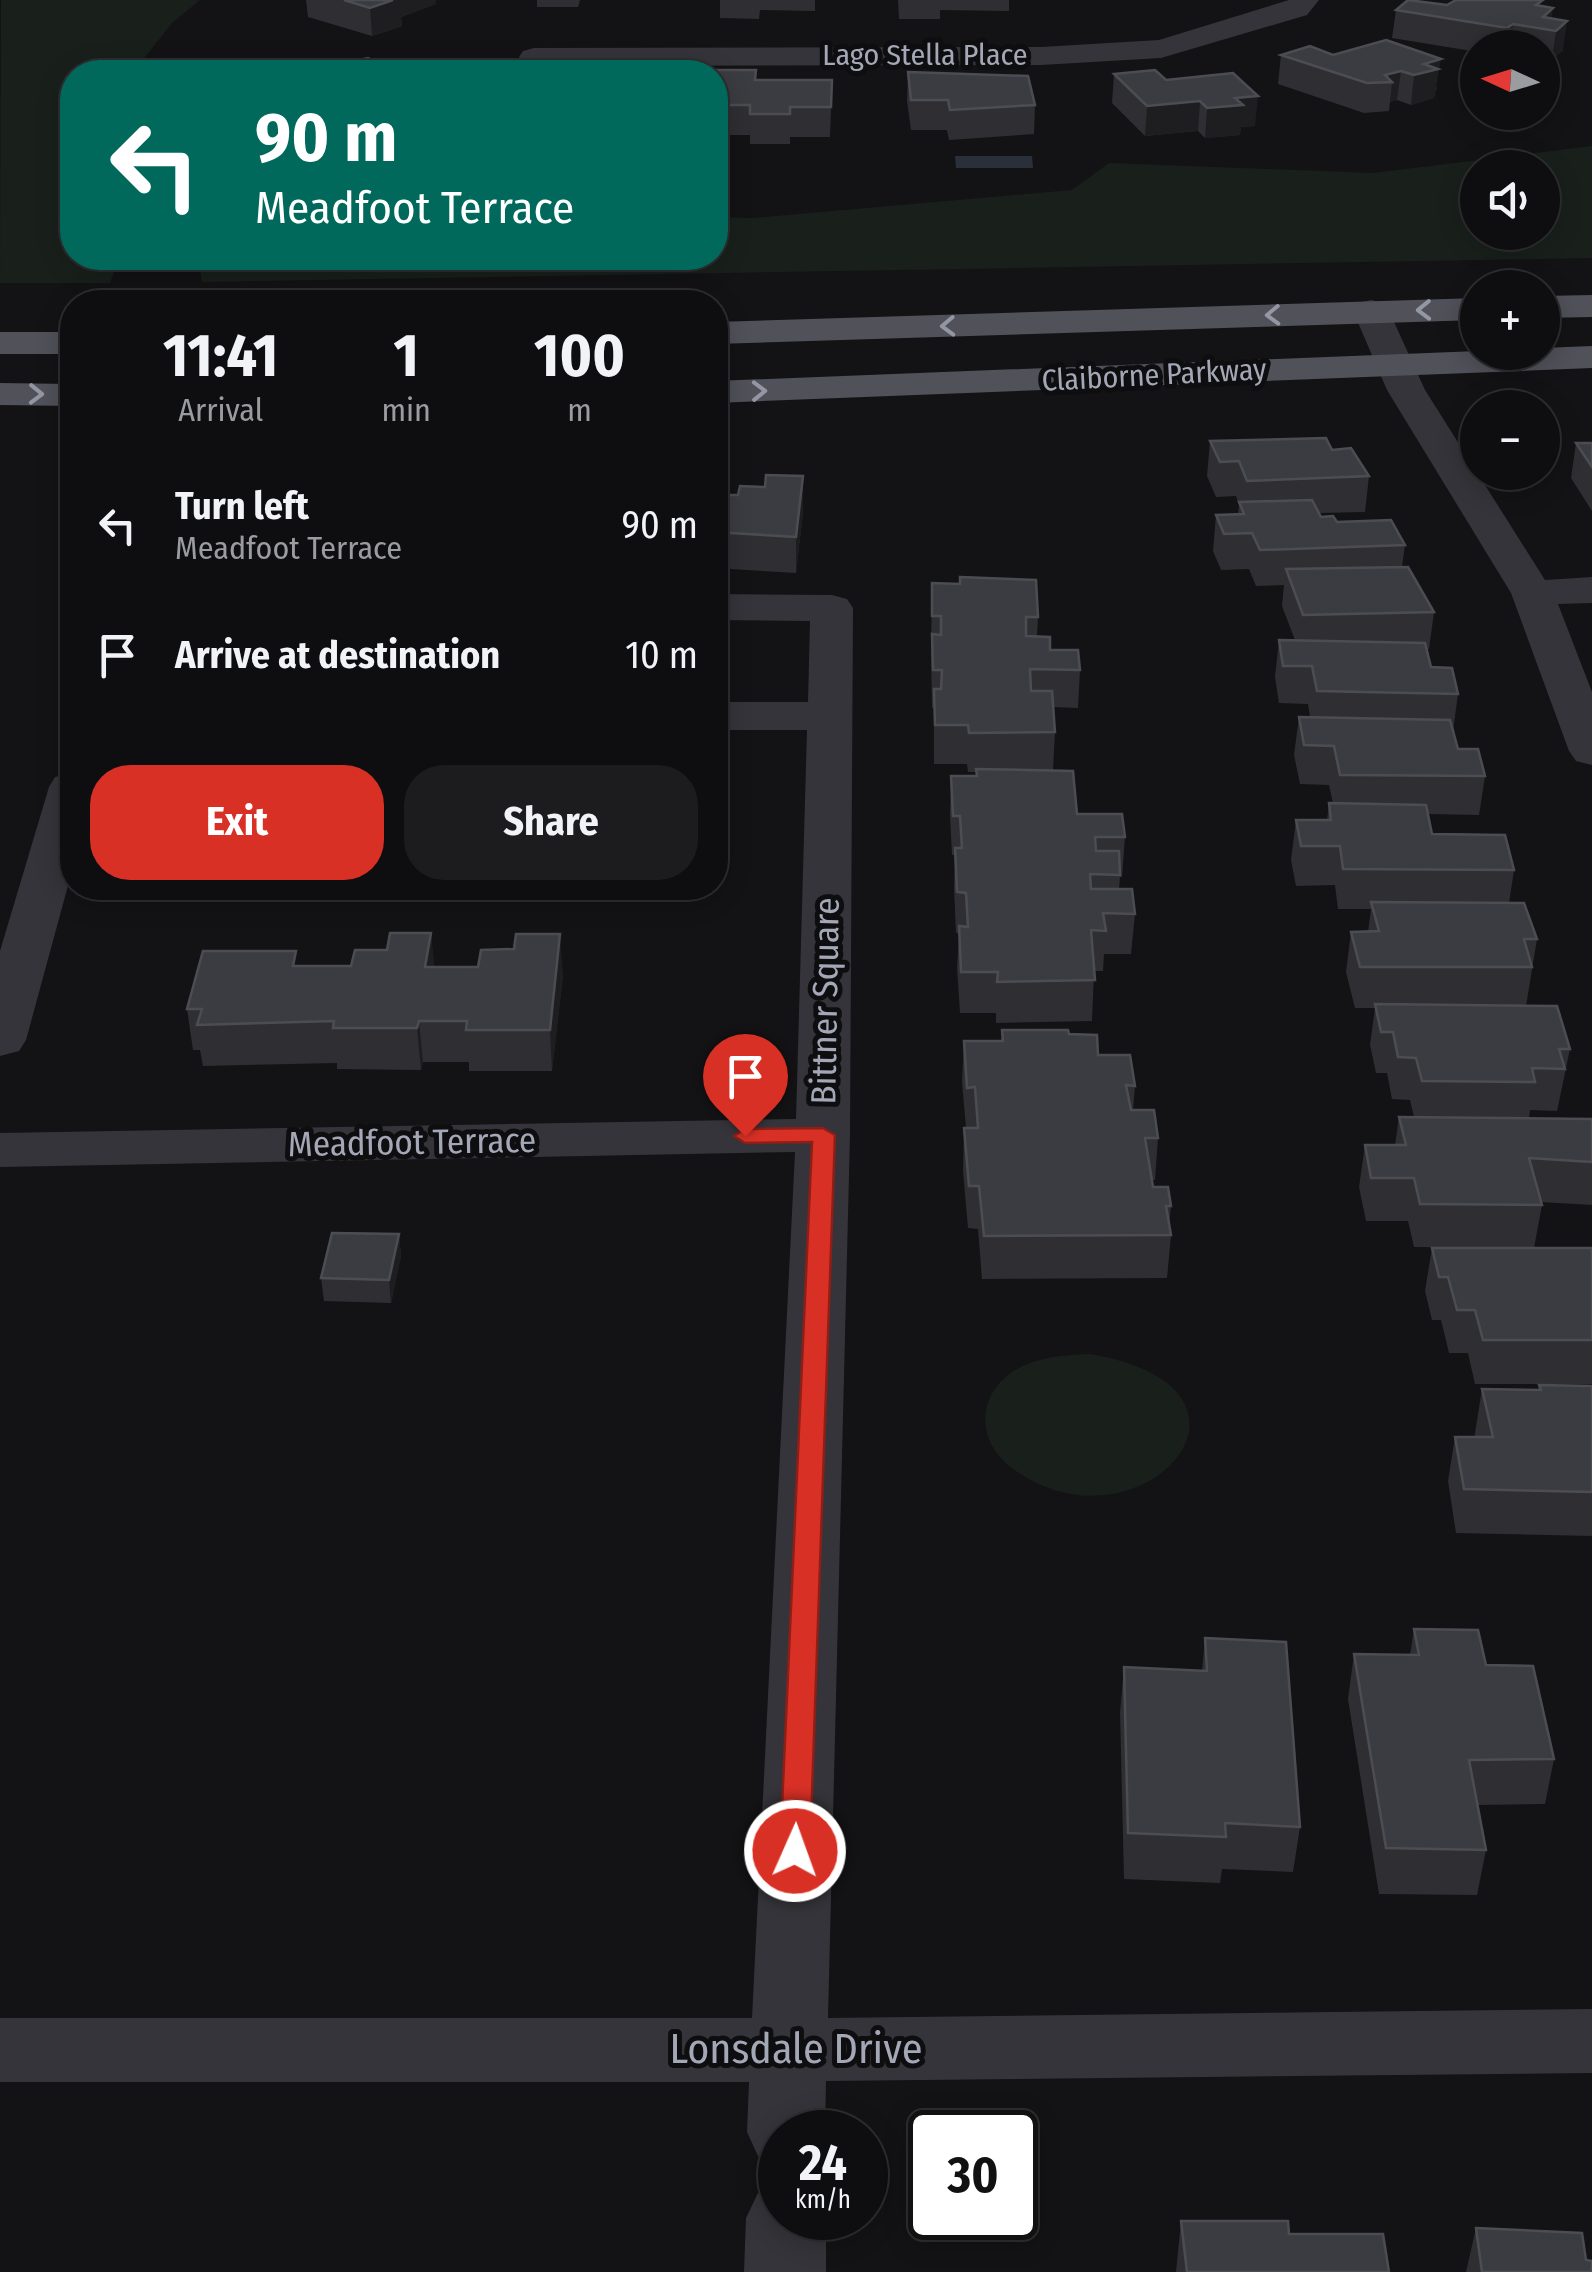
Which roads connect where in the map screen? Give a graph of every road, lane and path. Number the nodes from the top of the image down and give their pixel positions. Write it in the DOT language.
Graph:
graph roads {
  1 [pos="1306,0"];
  2 [pos="534,57"];
  3 [pos="1592,306"];
  4 [pos="1560,307"];
  5 [pos="1460,309"];
  6 [pos="1371,311"];
  7 [pos="728,333"];
  8 [pos="0,343"];
  9 [pos="60,343"];
  10 [pos="1592,357"];
  11 [pos="1397,364"];
  12 [pos="728,392"];
  13 [pos="0,394"];
  14 [pos="60,395"];
  15 [pos="1592,590"];
  16 [pos="1532,593"];
  17 [pos="728,607"];
  18 [pos="728,716"];
  19 [pos="829,716"];
  20 [pos="1592,751"];
  21 [pos="60,829"];
  22 [pos="0,1040"];
  23 [pos="823,1135"];
  24 [pos="0,1150"];
  25 [pos="1592,2041"];
  26 [pos="0,2050"];
  27 [pos="787,2050"];
  28 [pos="786,2110"];
  29 [pos="786,2240"];
  30 [pos="785,2272"];
  1 -- 2 [label="street, Lago Stella Place"];
  3 -- 4 [label="main road"];
  5 -- 6 [label="main road, Claiborne Parkway, one-way"];
  6 -- 7 [label="main road, Claiborne Parkway, one-way"];
  6 -- 11 [label="street"];
  8 -- 9 [label="main road"];
  10 -- 11 [label="main road, Claiborne Parkway"];
  12 -- 11 [label="main road, Claiborne Parkway, one-way"];
  11 -- 16 [label="street"];
  13 -- 14 [label="main road, one-way"];
  15 -- 16 [label="street"];
  16 -- 20 [label="street"];
  17 -- 19 [label="street, Bittner Square"];
  18 -- 19 [label="street"];
  19 -- 23 [label="street, Bittner Square"];
  21 -- 22 [label="street"];
  23 -- 24 [label="street, Meadfoot Terrace"];
  23 -- 27 [label="street, Bittner Square"];
  25 -- 27 [label="street, Lonsdale Drive"];
  26 -- 27 [label="street, Lonsdale Drive"];
  27 -- 28 [label="street, Bittner Square"];
  29 -- 30 [label="street"];
}
